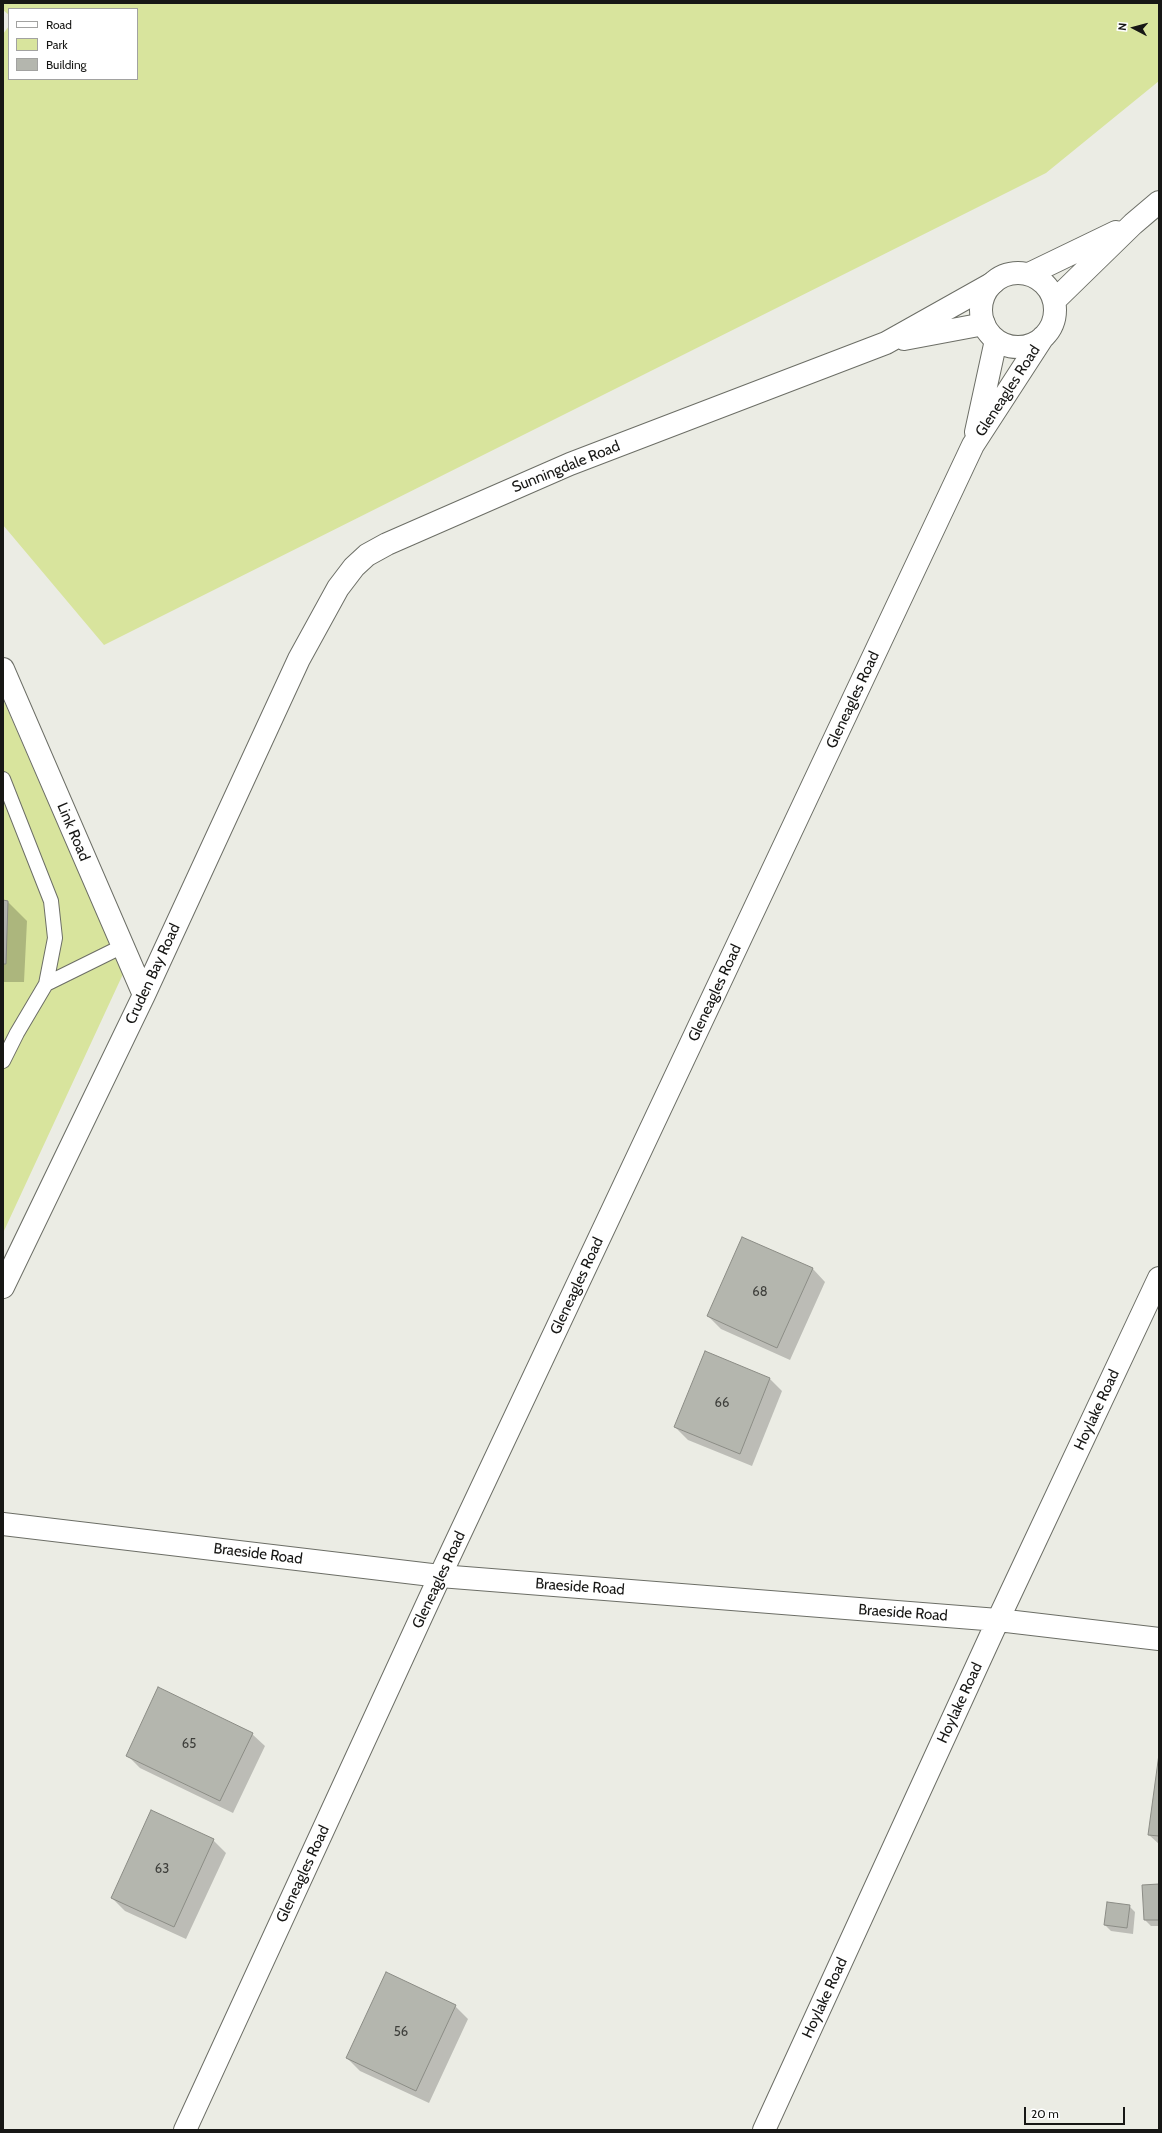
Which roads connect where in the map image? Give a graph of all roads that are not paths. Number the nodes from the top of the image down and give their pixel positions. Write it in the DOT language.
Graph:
graph roads {
  1 [pos="1159,202"];
  2 [pos="1133,224"];
  3 [pos="1029,274"];
  4 [pos="993,283"];
  5 [pos="1054,301"];
  6 [pos="990,332"];
  7 [pos="1043,337"];
  8 [pos="886,343"];
  9 [pos="973,445"];
  10 [pos="299,659"];
  11 [pos="3,669"];
  12 [pos="3,779"];
  13 [pos="122,946"];
  14 [pos="46,984"];
  15 [pos="144,995"];
  16 [pos="3,1061"];
  17 [pos="1159,1278"];
  18 [pos="3,1287"];
  19 [pos="3,1524"];
  20 [pos="440,1576"];
  21 [pos="998,1620"];
  22 [pos="1159,1639"];
  23 [pos="185,2130"];
  24 [pos="764,2130"];
  1 -- 2 [label="street"];
  2 -- 3 [label="street"];
  2 -- 5 [label="street"];
  3 -- 4 [label="street"];
  3 -- 5 [label="street"];
  4 -- 6 [label="street"];
  4 -- 8 [label="street, Sunningdale Road"];
  5 -- 7 [label="street"];
  6 -- 7 [label="street"];
  6 -- 8 [label="street, Sunningdale Road"];
  6 -- 9 [label="street, Gleneagles Road"];
  7 -- 9 [label="street, Gleneagles Road"];
  8 -- 10 [label="street, Sunningdale Road"];
  9 -- 20 [label="street, Gleneagles Road"];
  10 -- 15 [label="street, Cruden Bay Road"];
  11 -- 13 [label="street, Link Road"];
  12 -- 14 [label="lane"];
  13 -- 14 [label="lane"];
  13 -- 15 [label="street, Link Road"];
  14 -- 16 [label="lane"];
  15 -- 18 [label="street, Cruden Bay Road"];
  17 -- 21 [label="street, Hoylake Road"];
  19 -- 20 [label="street, Braeside Road"];
  20 -- 21 [label="street, Braeside Road"];
  20 -- 23 [label="street, Gleneagles Road"];
  21 -- 22 [label="street, Braeside Road"];
  21 -- 24 [label="street, Hoylake Road"];
}
